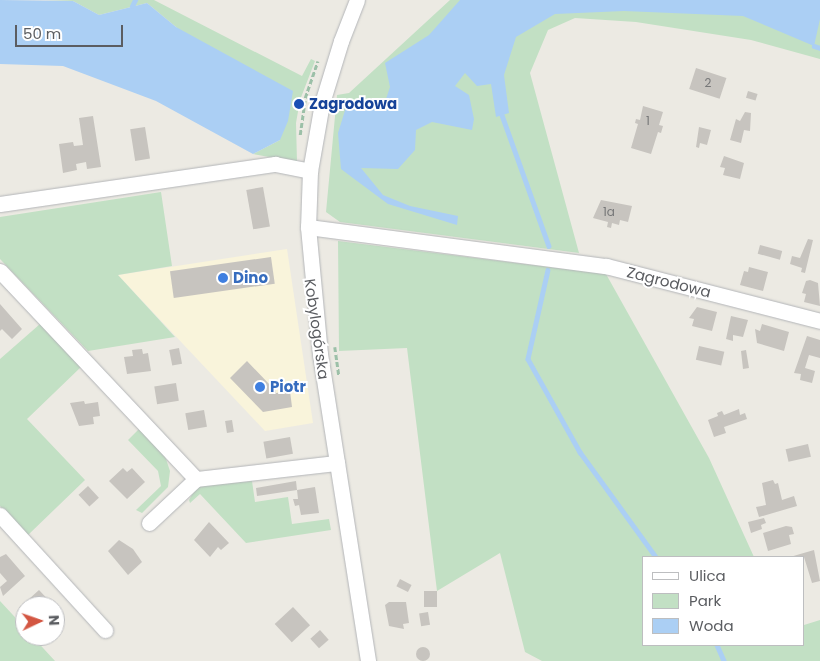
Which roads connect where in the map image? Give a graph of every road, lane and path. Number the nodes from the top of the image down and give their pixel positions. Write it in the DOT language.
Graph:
graph roads {
  1 [pos="358,0"];
  2 [pos="310,170"];
  3 [pos="0,204"];
  4 [pos="308,227"];
  5 [pos="0,271"];
  6 [pos="820,321"];
  7 [pos="334,341"];
  8 [pos="339,382"];
  9 [pos="337,463"];
  10 [pos="196,479"];
  11 [pos="0,515"];
  12 [pos="149,523"];
  13 [pos="105,630"];
  14 [pos="368,661"];
  1 -- 2 [label="street, Kobylogórska"];
  2 -- 3 [label="street"];
  2 -- 4 [label="street, Kobylogórska"];
  4 -- 6 [label="street, Zagrodowa"];
  4 -- 9 [label="street, Kobylogórska"];
  5 -- 10 [label="street"];
  7 -- 8 [label="path"];
  9 -- 10 [label="street"];
  9 -- 14 [label="street, Kobylogórska"];
  10 -- 12 [label="street"];
  11 -- 13 [label="street"];
}
